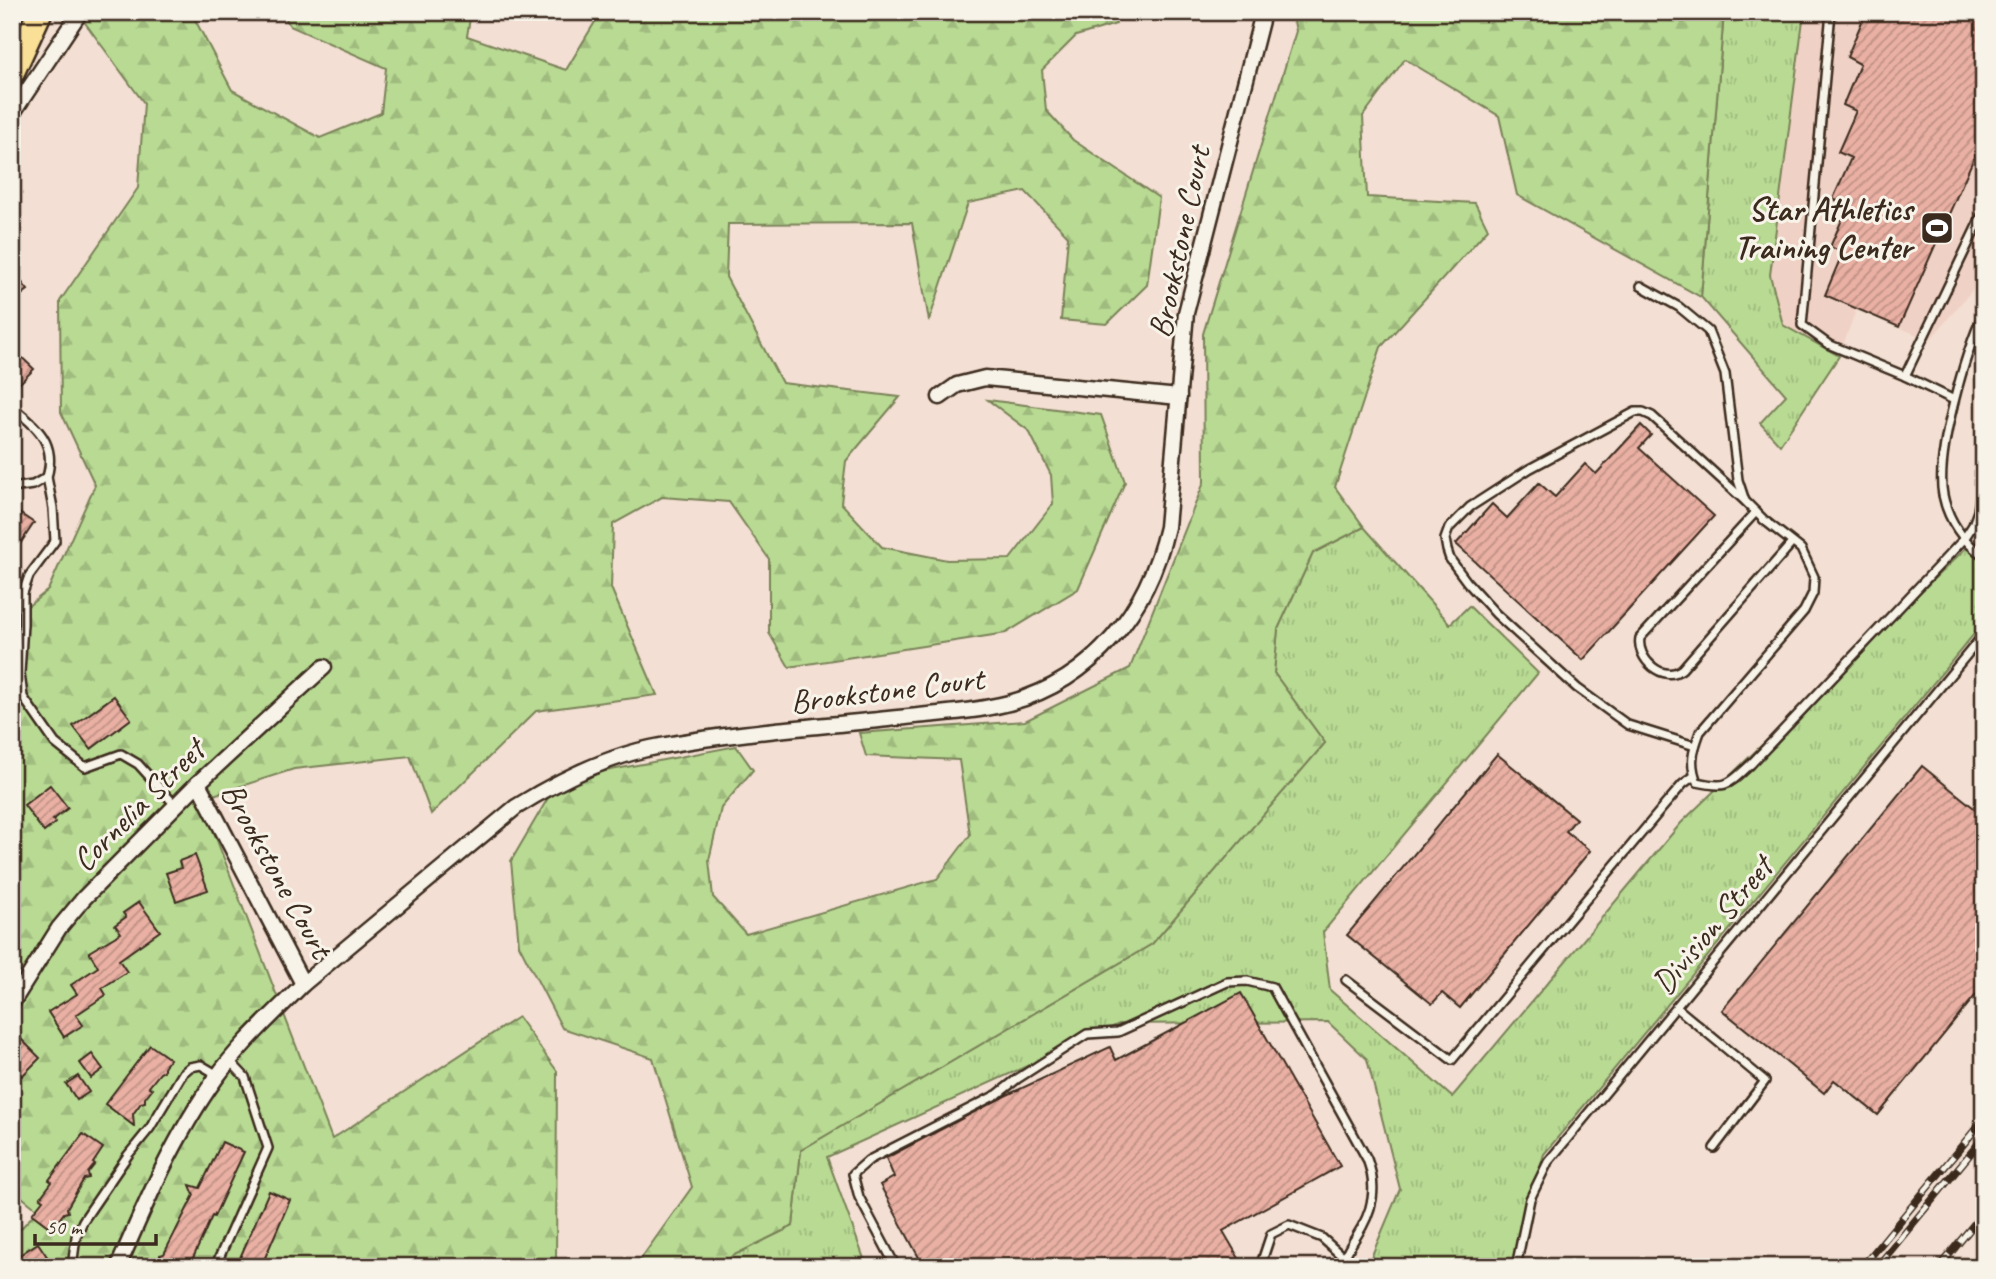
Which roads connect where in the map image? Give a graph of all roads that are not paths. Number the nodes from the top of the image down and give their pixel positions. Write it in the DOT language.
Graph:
graph roads {
  1 [pos="40,12"];
  2 [pos="80,12"];
  3 [pos="1831,12"];
  4 [pos="1263,13"];
  5 [pos="12,73"];
  6 [pos="12,114"];
  7 [pos="1984,211"];
  8 [pos="1641,286"];
  9 [pos="1984,312"];
  10 [pos="1905,376"];
  11 [pos="940,397"];
  12 [pos="1179,397"];
  13 [pos="1954,401"];
  14 [pos="12,407"];
  15 [pos="1984,471"];
  16 [pos="47,477"];
  17 [pos="1983,483"];
  18 [pos="12,488"];
  19 [pos="1745,500"];
  20 [pos="1756,512"];
  21 [pos="1964,539"];
  22 [pos="1792,543"];
  23 [pos="1984,556"];
  24 [pos="1984,634"];
  25 [pos="324,667"];
  26 [pos="1695,746"];
  27 [pos="1694,776"];
  28 [pos="198,783"];
  29 [pos="176,806"];
  30 [pos="1346,980"];
  31 [pos="303,984"];
  32 [pos="12,1003"];
  33 [pos="1676,1007"];
  34 [pos="230,1061"];
  35 [pos="218,1075"];
  36 [pos="1714,1148"];
  37 [pos="1344,1258"];
  38 [pos="72,1265"];
  39 [pos="83,1267"];
  40 [pos="118,1267"];
  41 [pos="215,1267"];
  42 [pos="896,1267"];
  43 [pos="1260,1267"];
  44 [pos="1343,1267"];
  45 [pos="1516,1267"];
  1 -- 5 [label="main road"];
  2 -- 6 [label="street"];
  3 -- 10 [label="lane"];
  4 -- 12 [label="street, Brookstone Court"];
  7 -- 10 [label="lane"];
  8 -- 19 [label="lane"];
  9 -- 13 [label="lane"];
  10 -- 13 [label="lane"];
  11 -- 12 [label="street"];
  12 -- 31 [label="street, Brookstone Court"];
  13 -- 21 [label="lane"];
  14 -- 16 [label="lane"];
  15 -- 17 [label="lane"];
  16 -- 18 [label="lane"];
  16 -- 29 [label="lane"];
  17 -- 21 [label="lane"];
  19 -- 20 [label="lane"];
  19 -- 26 [label="lane"];
  20 -- 22 [label="lane"];
  20 -- 22 [label="lane"];
  21 -- 23 [label="lane"];
  21 -- 27 [label="lane"];
  22 -- 26 [label="lane"];
  24 -- 33 [label="lane, Division Street"];
  25 -- 28 [label="street, Cornelia Street"];
  26 -- 27 [label="lane"];
  27 -- 30 [label="lane"];
  28 -- 29 [label="street, Cornelia Street"];
  28 -- 31 [label="street, Brookstone Court"];
  29 -- 32 [label="street, Cornelia Street"];
  31 -- 34 [label="street"];
  33 -- 36 [label="lane"];
  33 -- 45 [label="lane, Division Street"];
  34 -- 35 [label="street"];
  34 -- 41 [label="lane"];
  35 -- 38 [label="lane"];
  35 -- 40 [label="street"];
  37 -- 42 [label="lane"];
  37 -- 43 [label="lane"];
  37 -- 44 [label="lane"];
  38 -- 39 [label="lane"];
}
